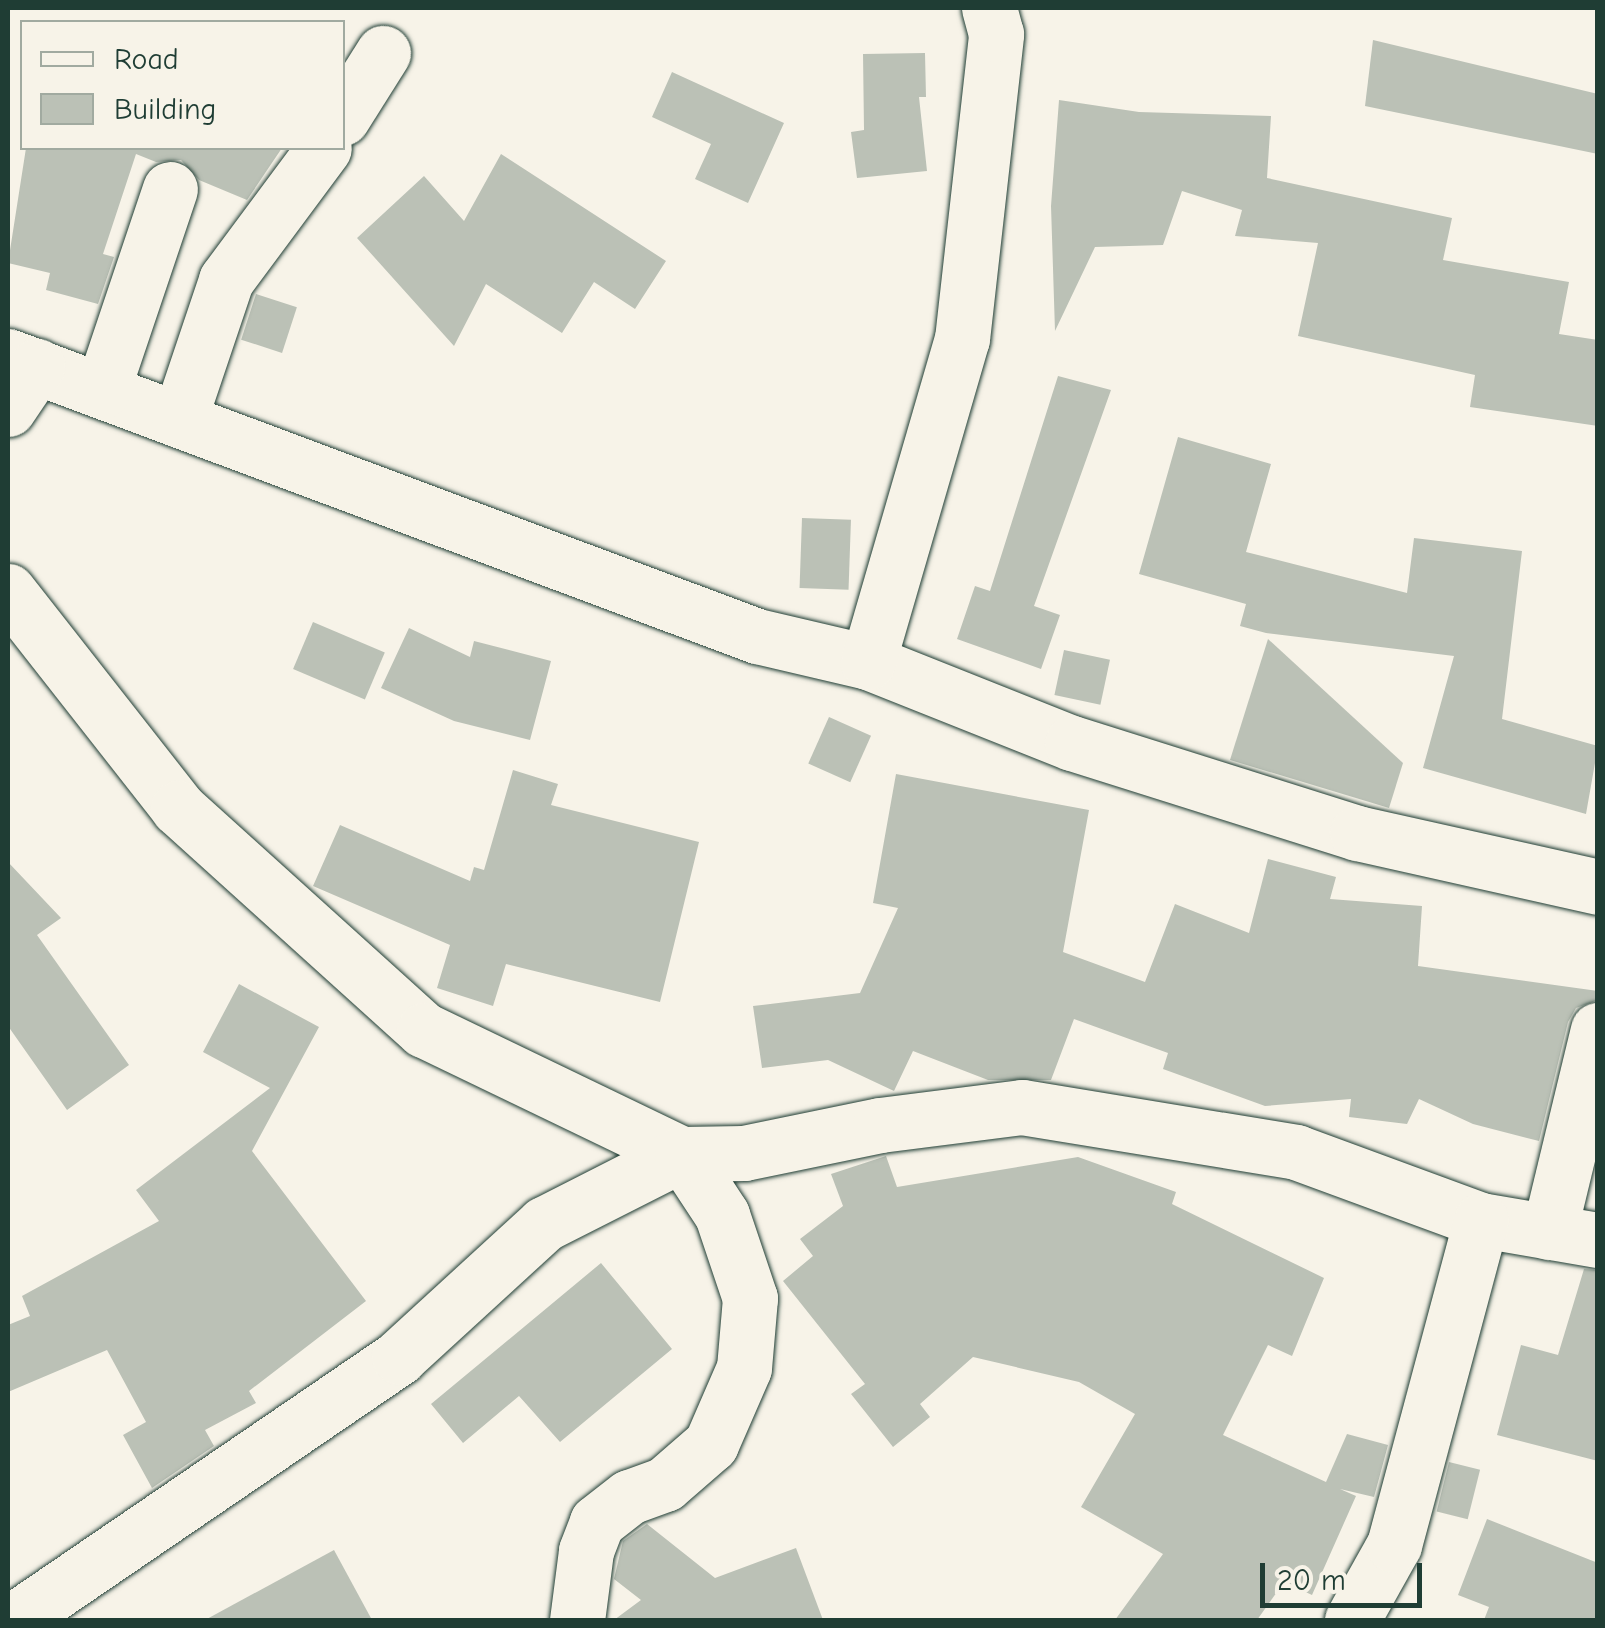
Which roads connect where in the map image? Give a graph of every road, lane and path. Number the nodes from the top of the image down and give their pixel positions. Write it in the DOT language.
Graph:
graph roads {
  1 [pos="989,8"];
  2 [pos="383,53"];
  3 [pos="345,113"];
  4 [pos="323,150"];
  5 [pos="170,189"];
  6 [pos="18,377"];
  7 [pos="102,391"];
  8 [pos="179,420"];
  9 [pos="8,591"];
  10 [pos="868,662"];
  11 [pos="1598,887"];
  12 [pos="1598,1030"];
  13 [pos="682,1154"];
  14 [pos="1481,1220"];
  15 [pos="1573,1236"];
  16 [pos="14,1620"];
  17 [pos="577,1620"];
  18 [pos="1352,1620"];
  1 -- 10 [label="street"];
  2 -- 3 [label="street"];
  4 -- 8 [label="street"];
  5 -- 7 [label="street"];
  6 -- 7 [label="street"];
  7 -- 8 [label="street"];
  8 -- 10 [label="street"];
  9 -- 13 [label="street"];
  10 -- 11 [label="street"];
  12 -- 15 [label="street"];
  13 -- 14 [label="street"];
  13 -- 16 [label="street"];
  13 -- 17 [label="street"];
  14 -- 15 [label="street"];
  14 -- 18 [label="street"];
}
